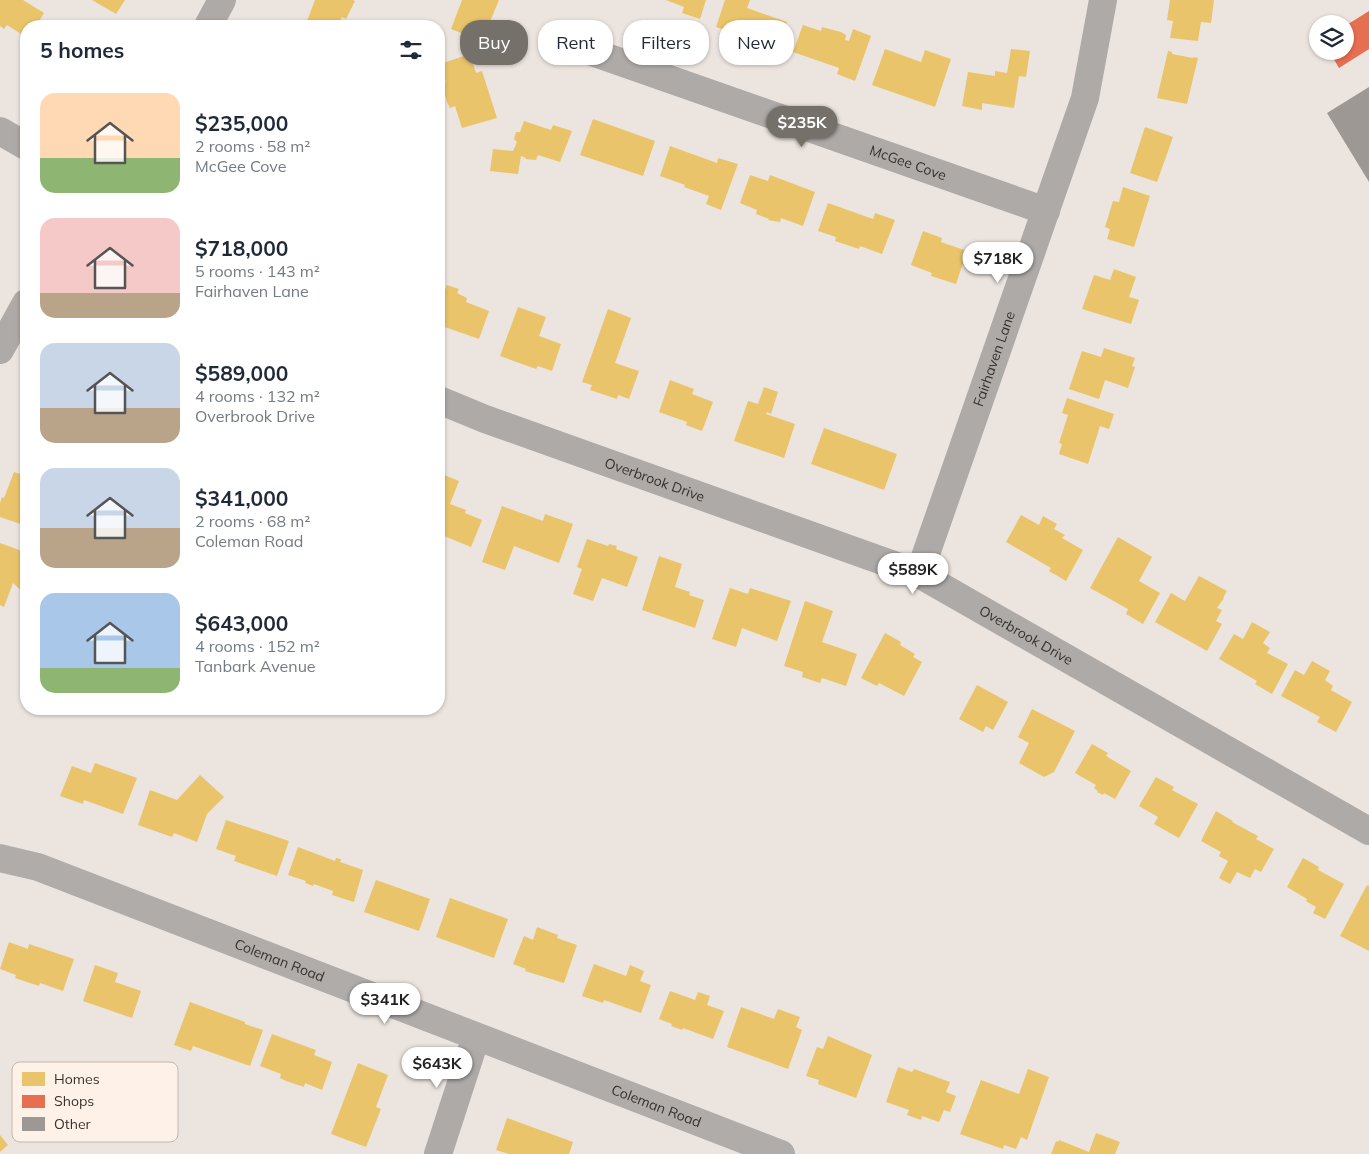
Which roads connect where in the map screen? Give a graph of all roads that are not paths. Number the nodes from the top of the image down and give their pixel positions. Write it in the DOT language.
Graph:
graph roads {
  1 [pos="222,0"];
  2 [pos="1103,0"];
  3 [pos="211,20"];
  4 [pos="613,59"];
  5 [pos="0,131"];
  6 [pos="20,143"];
  7 [pos="1046,211"];
  8 [pos="20,314"];
  9 [pos="0,350"];
  10 [pos="445,402"];
  11 [pos="919,574"];
  12 [pos="1369,831"];
  13 [pos="0,858"];
  14 [pos="476,1037"];
  15 [pos="740,1147"];
  16 [pos="438,1154"];
  17 [pos="781,1154"];
  1 -- 3 [label="street"];
  2 -- 7 [label="street, Fairhaven Lane"];
  4 -- 7 [label="street, McGee Cove"];
  5 -- 6 [label="street"];
  7 -- 11 [label="street, Fairhaven Lane"];
  8 -- 9 [label="street"];
  10 -- 11 [label="street, Overbrook Drive"];
  11 -- 12 [label="street, Overbrook Drive"];
  13 -- 14 [label="main road, Coleman Road"];
  14 -- 15 [label="main road, Coleman Road"];
  14 -- 16 [label="street"];
  15 -- 17 [label="main road, Coleman Road"];
}
